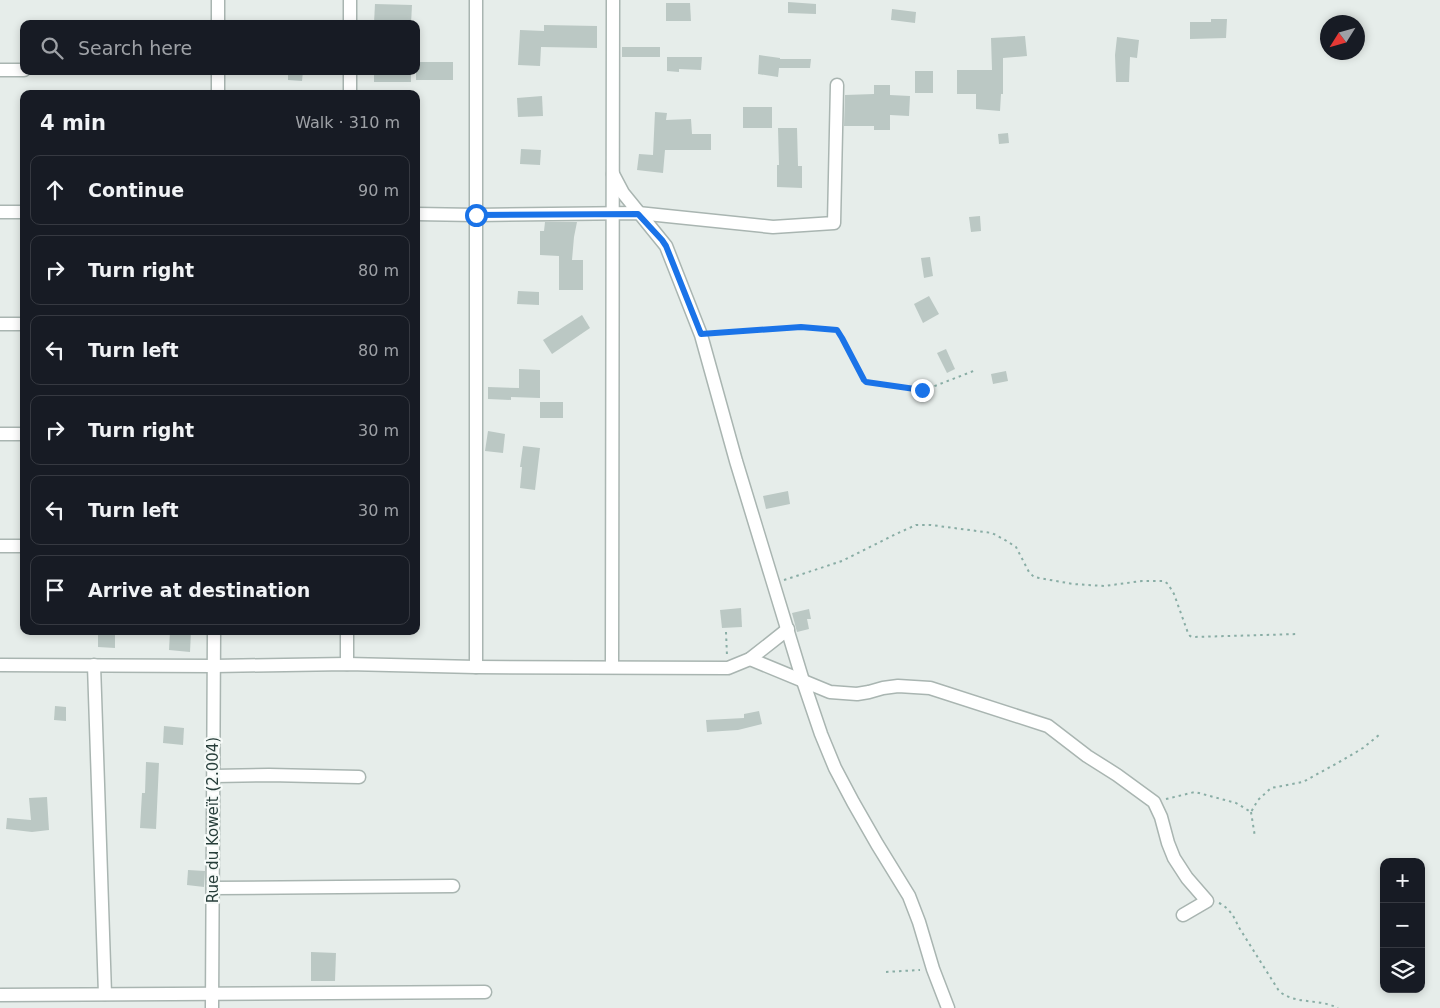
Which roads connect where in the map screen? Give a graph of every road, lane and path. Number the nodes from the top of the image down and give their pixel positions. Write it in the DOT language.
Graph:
graph roads {
  1 [pos="218,0"];
  2 [pos="350,0"];
  3 [pos="476,0"];
  4 [pos="613,0"];
  5 [pos="218,20"];
  6 [pos="350,20"];
  7 [pos="0,70"];
  8 [pos="20,70"];
  9 [pos="218,75"];
  10 [pos="350,75"];
  11 [pos="837,85"];
  12 [pos="218,90"];
  13 [pos="350,90"];
  14 [pos="613,174"];
  15 [pos="0,212"];
  16 [pos="20,212"];
  17 [pos="420,214"];
  18 [pos="613,214"];
  19 [pos="638,214"];
  20 [pos="476,215"];
  21 [pos="0,324"];
  22 [pos="20,324"];
  23 [pos="701,334"];
  24 [pos="976,370"];
  25 [pos="0,434"];
  26 [pos="20,434"];
  27 [pos="0,546"];
  28 [pos="20,546"];
  29 [pos="774,584"];
  30 [pos="788,629"];
  31 [pos="726,632"];
  32 [pos="1298,634"];
  33 [pos="214,635"];
  34 [pos="347,635"];
  35 [pos="750,659"];
  36 [pos="0,664"];
  37 [pos="347,664"];
  38 [pos="94,665"];
  39 [pos="214,666"];
  40 [pos="476,667"];
  41 [pos="612,667"];
  42 [pos="728,668"];
  43 [pos="803,681"];
  44 [pos="1379,735"];
  45 [pos="214,776"];
  46 [pos="359,778"];
  47 [pos="1154,802"];
  48 [pos="1251,812"];
  49 [pos="1255,837"];
  50 [pos="453,886"];
  51 [pos="213,888"];
  52 [pos="1207,900"];
  53 [pos="1183,915"];
  54 [pos="933,969"];
  55 [pos="886,972"];
  56 [pos="485,992"];
  57 [pos="105,994"];
  58 [pos="212,994"];
  59 [pos="0,995"];
  60 [pos="212,1008"];
  61 [pos="948,1008"];
  62 [pos="1338,1008"];
  1 -- 5 [label="street"];
  2 -- 6 [label="street"];
  3 -- 20 [label="street"];
  4 -- 14 [label="street"];
  7 -- 8 [label="street"];
  9 -- 12 [label="street"];
  10 -- 13 [label="street"];
  11 -- 19 [label="street"];
  14 -- 18 [label="street"];
  14 -- 19 [label="street"];
  15 -- 16 [label="street"];
  17 -- 20 [label="street"];
  18 -- 19 [label="street"];
  18 -- 20 [label="street"];
  18 -- 41 [label="street"];
  19 -- 23 [label="street"];
  20 -- 40 [label="street"];
  21 -- 22 [label="street"];
  23 -- 24 [label="path"];
  23 -- 29 [label="street"];
  25 -- 26 [label="street"];
  27 -- 28 [label="street"];
  29 -- 30 [label="street"];
  29 -- 32 [label="path"];
  30 -- 35 [label="street"];
  30 -- 43 [label="street"];
  31 -- 42 [label="path"];
  33 -- 39 [label="street, Rue du Koweït (2.004)"];
  34 -- 37 [label="street"];
  35 -- 42 [label="street"];
  35 -- 43 [label="street"];
  36 -- 38 [label="street"];
  37 -- 39 [label="street"];
  37 -- 40 [label="street"];
  38 -- 39 [label="street"];
  38 -- 57 [label="street"];
  39 -- 45 [label="street, Rue du Koweït (2.004)"];
  40 -- 41 [label="street"];
  41 -- 42 [label="street"];
  43 -- 47 [label="street"];
  43 -- 54 [label="street"];
  44 -- 48 [label="path"];
  45 -- 46 [label="street"];
  45 -- 51 [label="street, Rue du Koweït (2.004)"];
  47 -- 48 [label="path"];
  47 -- 52 [label="street"];
  48 -- 49 [label="path"];
  50 -- 51 [label="street"];
  51 -- 58 [label="street, Rue du Koweït (2.004)"];
  52 -- 53 [label="street"];
  52 -- 62 [label="path"];
  54 -- 55 [label="path"];
  54 -- 61 [label="street"];
  56 -- 58 [label="street"];
  57 -- 58 [label="street"];
  57 -- 59 [label="street"];
  58 -- 60 [label="street, Rue du Koweït (2.004)"];
}
